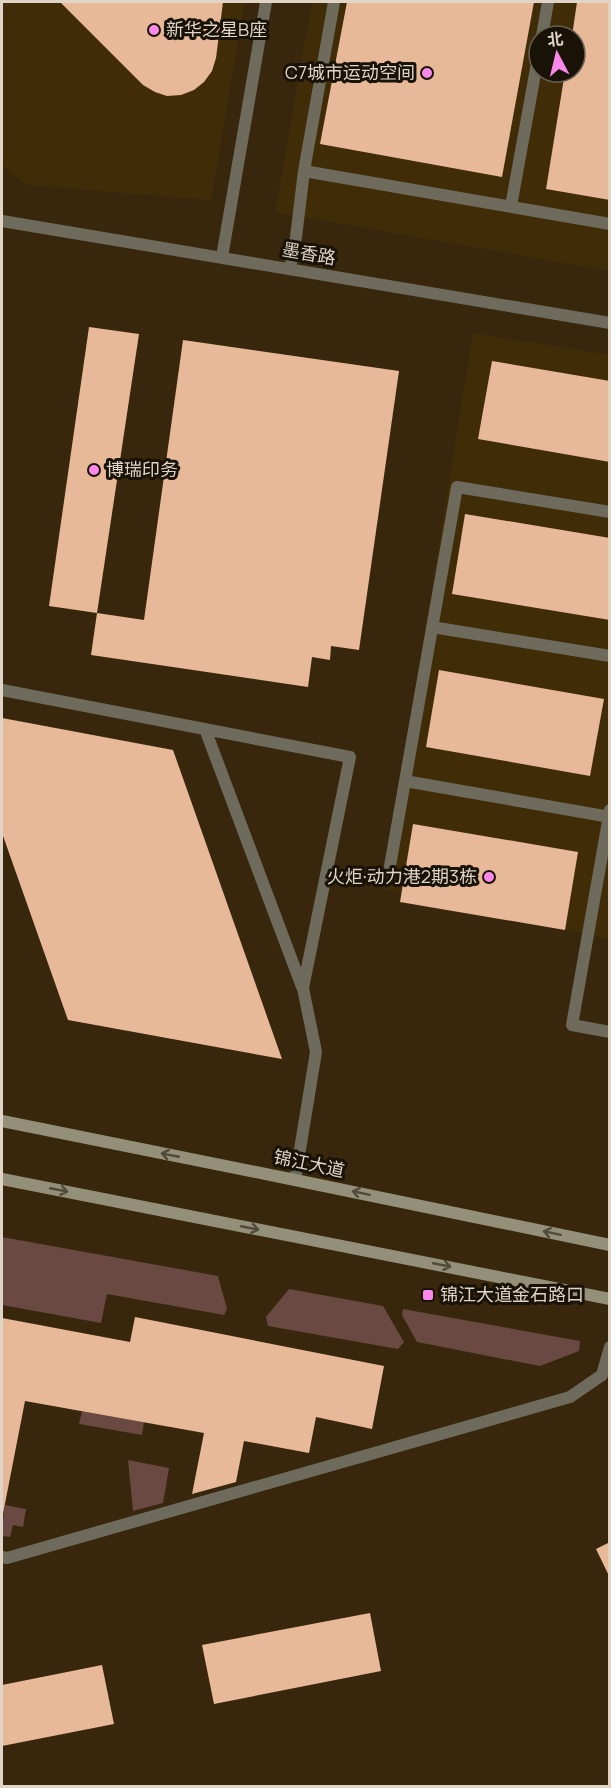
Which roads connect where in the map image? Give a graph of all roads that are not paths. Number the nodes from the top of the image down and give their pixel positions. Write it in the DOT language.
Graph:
graph roads {
  1 [pos="266,2"];
  2 [pos="334,2"];
  3 [pos="548,2"];
  4 [pos="544,24"];
  5 [pos="533,84"];
  6 [pos="304,171"];
  7 [pos="511,206"];
  8 [pos="2,221"];
  9 [pos="609,224"];
  10 [pos="222,257"];
  11 [pos="290,269"];
  12 [pos="609,323"];
  13 [pos="609,512"];
  14 [pos="432,627"];
  15 [pos="609,656"];
  16 [pos="2,690"];
  17 [pos="205,729"];
  18 [pos="405,781"];
  19 [pos="609,814"];
  20 [pos="390,866"];
  21 [pos="303,988"];
  22 [pos="609,1032"];
  23 [pos="2,1121"];
  24 [pos="2,1179"];
  25 [pos="295,1180"];
  26 [pos="609,1245"];
  27 [pos="609,1299"];
  28 [pos="609,1347"];
  29 [pos="2,1557"];
  1 -- 10 [label="street"];
  2 -- 6 [label="street"];
  3 -- 4 [label="street"];
  5 -- 7 [label="street"];
  6 -- 7 [label="street"];
  6 -- 11 [label="street"];
  7 -- 9 [label="street"];
  8 -- 10 [label="street, 墨香路"];
  10 -- 11 [label="street, 墨香路"];
  11 -- 12 [label="street, 墨香路"];
  13 -- 14 [label="street"];
  14 -- 15 [label="street"];
  14 -- 18 [label="street"];
  16 -- 17 [label="street"];
  17 -- 21 [label="street"];
  17 -- 21 [label="street"];
  18 -- 19 [label="street"];
  18 -- 20 [label="street"];
  19 -- 22 [label="street"];
  21 -- 25 [label="street"];
  25 -- 23 [label="main road, 锦江大道, one-way"];
  24 -- 27 [label="main road, one-way"];
  26 -- 25 [label="main road, 锦江大道, one-way"];
  28 -- 29 [label="street"];
}
